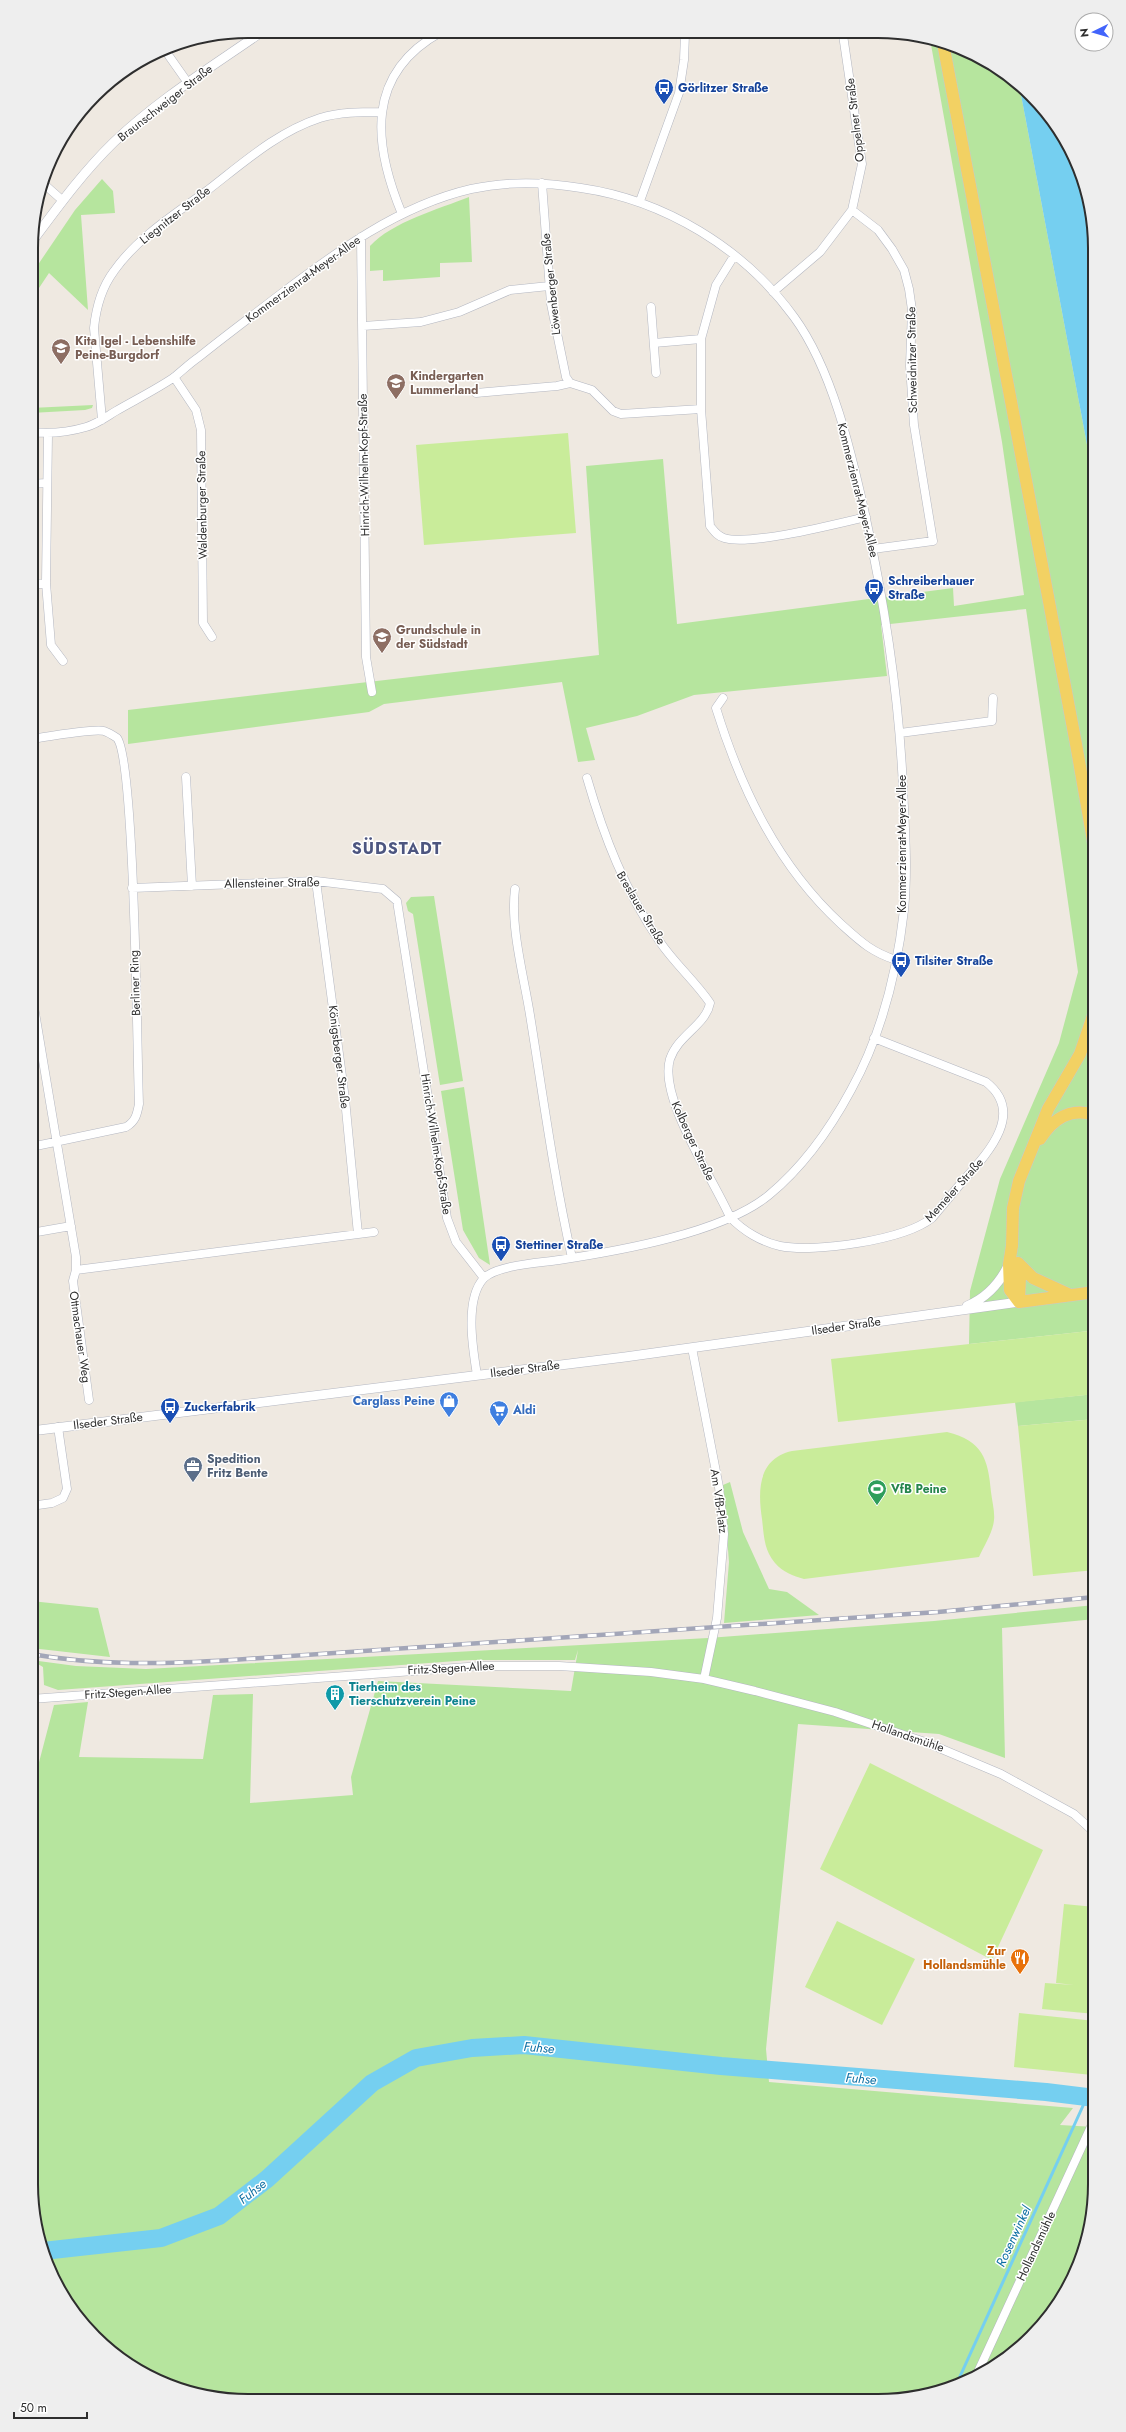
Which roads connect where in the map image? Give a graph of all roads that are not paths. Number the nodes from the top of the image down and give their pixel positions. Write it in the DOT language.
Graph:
graph roads {
  1 [pos="254,38"];
  2 [pos="432,38"];
  3 [pos="685,38"];
  4 [pos="843,38"];
  5 [pos="944,48"];
  6 [pos="168,54"];
  7 [pos="188,83"];
  8 [pos="381,112"];
  9 [pos="542,182"];
  10 [pos="47,187"];
  11 [pos="62,200"];
  12 [pos="640,201"];
  13 [pos="852,210"];
  14 [pos="402,214"];
  15 [pos="38,234"];
  16 [pos="361,237"];
  17 [pos="734,256"];
  18 [pos="549,286"];
  19 [pos="774,292"];
  20 [pos="650,307"];
  21 [pos="363,326"];
  22 [pos="701,339"];
  23 [pos="654,343"];
  24 [pos="656,373"];
  25 [pos="174,377"];
  26 [pos="570,383"];
  27 [pos="476,393"];
  28 [pos="701,410"];
  29 [pos="102,420"];
  30 [pos="38,433"];
  31 [pos="48,434"];
  32 [pos="46,483"];
  33 [pos="38,484"];
  34 [pos="866,517"];
  35 [pos="873,549"];
  36 [pos="46,583"];
  37 [pos="38,584"];
  38 [pos="212,637"];
  39 [pos="63,661"];
  40 [pos="372,692"];
  41 [pos="723,698"];
  42 [pos="993,698"];
  43 [pos="900,733"];
  44 [pos="38,738"];
  45 [pos="186,777"];
  46 [pos="587,778"];
  47 [pos="1088,815"];
  48 [pos="316,881"];
  49 [pos="192,886"];
  50 [pos="132,888"];
  51 [pos="515,889"];
  52 [pos="397,901"];
  53 [pos="896,960"];
  54 [pos="710,1003"];
  55 [pos="1088,1031"];
  56 [pos="38,1032"];
  57 [pos="874,1038"];
  58 [pos="1088,1113"];
  59 [pos="56,1141"];
  60 [pos="38,1145"];
  61 [pos="1030,1153"];
  62 [pos="730,1217"];
  63 [pos="71,1226"];
  64 [pos="38,1232"];
  65 [pos="374,1232"];
  66 [pos="358,1234"];
  67 [pos="572,1258"];
  68 [pos="1013,1264"];
  69 [pos="76,1270"];
  70 [pos="484,1278"];
  71 [pos="1088,1293"];
  72 [pos="1071,1296"];
  73 [pos="1019,1302"];
  74 [pos="960,1309"];
  75 [pos="692,1348"];
  76 [pos="477,1375"];
  77 [pos="89,1400"];
  78 [pos="58,1427"];
  79 [pos="38,1430"];
  80 [pos="38,1505"];
  81 [pos="704,1679"];
  82 [pos="38,1698"];
  83 [pos="1088,1827"];
  84 [pos="1088,2131"];
  85 [pos="980,2368"];
  1 -- 7 [label="street, Braunschweiger Straße"];
  2 -- 8 [label="street"];
  3 -- 12 [label="street"];
  4 -- 13 [label="street, Oppelner Straße"];
  5 -- 47 [label="main road"];
  6 -- 7 [label="street"];
  7 -- 11 [label="street, Braunschweiger Straße"];
  8 -- 14 [label="street"];
  8 -- 29 [label="street, Liegnitzer Straße"];
  9 -- 12 [label="street, Kommerzienrat-Meyer-Allee"];
  9 -- 14 [label="street, Kommerzienrat-Meyer-Allee"];
  9 -- 18 [label="street, Löwenberger Straße"];
  10 -- 11 [label="street"];
  11 -- 15 [label="street, Braunschweiger Straße"];
  12 -- 17 [label="street, Kommerzienrat-Meyer-Allee"];
  13 -- 19 [label="street, Oppelner Straße"];
  13 -- 35 [label="street, Schweidnitzer Straße"];
  14 -- 16 [label="street, Kommerzienrat-Meyer-Allee"];
  16 -- 21 [label="street, Hinrich-Wilhelm-Kopf-Straße"];
  16 -- 25 [label="street, Kommerzienrat-Meyer-Allee"];
  17 -- 19 [label="street, Kommerzienrat-Meyer-Allee"];
  17 -- 22 [label="street"];
  18 -- 21 [label="street"];
  18 -- 26 [label="street, Löwenberger Straße"];
  19 -- 34 [label="street, Kommerzienrat-Meyer-Allee"];
  20 -- 23 [label="street"];
  21 -- 40 [label="street, Hinrich-Wilhelm-Kopf-Straße"];
  22 -- 23 [label="street"];
  22 -- 28 [label="street"];
  23 -- 24 [label="street"];
  25 -- 29 [label="street, Kommerzienrat-Meyer-Allee"];
  25 -- 38 [label="street, Waldenburger Straße"];
  26 -- 27 [label="street"];
  26 -- 28 [label="street"];
  28 -- 34 [label="street"];
  29 -- 31 [label="street, Kommerzienrat-Meyer-Allee"];
  30 -- 31 [label="street, Kommerzienrat-Meyer-Allee"];
  31 -- 32 [label="street"];
  32 -- 33 [label="street"];
  32 -- 36 [label="street"];
  34 -- 35 [label="street, Kommerzienrat-Meyer-Allee"];
  35 -- 43 [label="street, Kommerzienrat-Meyer-Allee"];
  36 -- 37 [label="street"];
  36 -- 39 [label="street"];
  41 -- 53 [label="street"];
  42 -- 43 [label="street"];
  43 -- 53 [label="street, Kommerzienrat-Meyer-Allee"];
  44 -- 50 [label="street, Berliner Ring"];
  45 -- 49 [label="street"];
  46 -- 54 [label="street, Breslauer Straße"];
  48 -- 49 [label="street, Allensteiner Straße"];
  48 -- 52 [label="street, Allensteiner Straße"];
  48 -- 66 [label="street, Königsberger Straße"];
  49 -- 50 [label="street, Allensteiner Straße"];
  50 -- 59 [label="street, Berliner Ring"];
  51 -- 67 [label="street"];
  52 -- 70 [label="street, Hinrich-Wilhelm-Kopf-Straße"];
  53 -- 57 [label="street, Kommerzienrat-Meyer-Allee"];
  54 -- 62 [label="street, Kolberger Straße"];
  55 -- 61 [label="main road"];
  56 -- 59 [label="street, Ottmachauer Weg"];
  57 -- 62 [label="street, Kommerzienrat-Meyer-Allee"];
  57 -- 62 [label="street, Memeler Straße"];
  58 -- 61 [label="main road"];
  59 -- 60 [label="street, Berliner Ring"];
  59 -- 63 [label="street, Ottmachauer Weg"];
  61 -- 68 [label="main road"];
  62 -- 67 [label="street, Kommerzienrat-Meyer-Allee"];
  63 -- 64 [label="street"];
  63 -- 69 [label="street, Ottmachauer Weg"];
  65 -- 66 [label="street"];
  66 -- 69 [label="street"];
  67 -- 70 [label="street, Kommerzienrat-Meyer-Allee"];
  68 -- 72 [label="main road"];
  68 -- 73 [label="main road"];
  68 -- 74 [label="street"];
  69 -- 77 [label="street, Ottmachauer Weg"];
  70 -- 76 [label="street"];
  71 -- 72 [label="main road"];
  72 -- 73 [label="main road"];
  73 -- 74 [label="street, Ilseder Straße"];
  74 -- 75 [label="street, Ilseder Straße"];
  75 -- 76 [label="street, Ilseder Straße"];
  75 -- 81 [label="street, Am VfB-Platz"];
  76 -- 78 [label="street, Ilseder Straße"];
  78 -- 79 [label="street, Ilseder Straße"];
  78 -- 80 [label="street"];
  81 -- 82 [label="street, Fritz-Stegen-Allee"];
  81 -- 83 [label="street, Hollandsmühle"];
  84 -- 85 [label="street, Hollandsmühle"];
}
